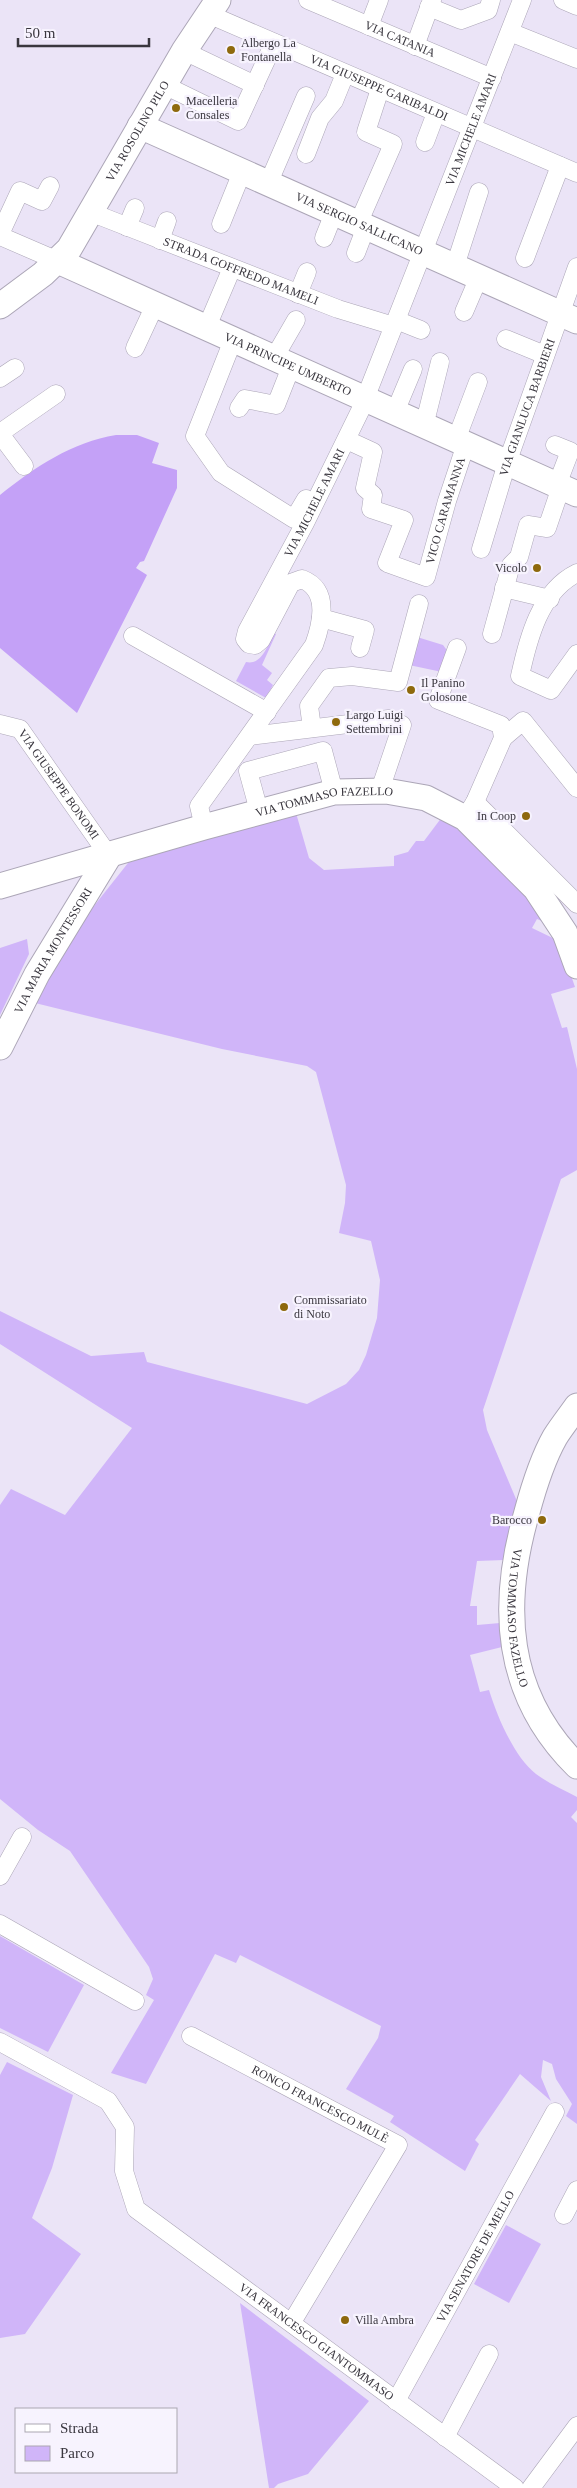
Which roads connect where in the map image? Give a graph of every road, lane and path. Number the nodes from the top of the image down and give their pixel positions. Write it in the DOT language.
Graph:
graph roads {
  1 [pos="379,0"];
  2 [pos="491,0"];
  3 [pos="522,0"];
  4 [pos="563,0"];
  5 [pos="318,2"];
  6 [pos="431,3"];
  7 [pos="577,6"];
  8 [pos="213,7"];
  9 [pos="369,26"];
  10 [pos="510,32"];
  11 [pos="274,43"];
  12 [pos="415,46"];
  13 [pos="184,52"];
  14 [pos="577,59"];
  15 [pos="345,74"];
  16 [pos="492,78"];
  17 [pos="164,85"];
  18 [pos="255,85"];
  19 [pos="380,89"];
  20 [pos="306,96"];
  21 [pos="436,114"];
  22 [pos="140,126"];
  23 [pos="472,128"];
  24 [pos="425,142"];
  25 [pos="306,154"];
  26 [pos="560,166"];
  27 [pos="242,172"];
  28 [pos="577,173"];
  29 [pos="268,184"];
  30 [pos="50,186"];
  31 [pos="480,192"];
  32 [pos="136,208"];
  33 [pos="90,212"];
  34 [pos="334,213"];
  35 [pos="167,221"];
  36 [pos="221,224"];
  37 [pos="362,225"];
  38 [pos="127,227"];
  39 [pos="0,235"];
  40 [pos="324,238"];
  41 [pos="160,240"];
  42 [pos="422,252"];
  43 [pos="356,253"];
  44 [pos="525,258"];
  45 [pos="58,261"];
  46 [pos="455,266"];
  47 [pos="577,267"];
  48 [pos="232,268"];
  49 [pos="307,272"];
  50 [pos="479,277"];
  51 [pos="298,294"];
  52 [pos="154,304"];
  53 [pos="0,306"];
  54 [pos="464,312"];
  55 [pos="569,318"];
  56 [pos="296,320"];
  57 [pos="395,323"];
  58 [pos="206,329"];
  59 [pos="421,330"];
  60 [pos="506,339"];
  61 [pos="233,340"];
  62 [pos="136,348"];
  63 [pos="545,355"];
  64 [pos="283,362"];
  65 [pos="440,362"];
  66 [pos="15,368"];
  67 [pos="413,369"];
  68 [pos="0,378"];
  69 [pos="478,382"];
  70 [pos="56,394"];
  71 [pos="365,399"];
  72 [pos="240,408"];
  73 [pos="395,412"];
  74 [pos="424,426"];
  75 [pos="0,434"];
  76 [pos="347,440"];
  77 [pos="461,442"];
  78 [pos="555,445"];
  79 [pos="335,463"];
  80 [pos="507,463"];
  81 [pos="24,466"];
  82 [pos="565,489"];
  83 [pos="482,549"];
  84 [pos="577,573"];
  85 [pos="504,588"];
  86 [pos="550,599"];
  87 [pos="419,604"];
  88 [pos="321,618"];
  89 [pos="492,634"];
  90 [pos="134,636"];
  91 [pos="360,648"];
  92 [pos="457,648"];
  93 [pos="575,664"];
  94 [pos="267,712"];
  95 [pos="0,724"];
  96 [pos="312,728"];
  97 [pos="502,731"];
  98 [pos="250,736"];
  99 [pos="577,788"];
  100 [pos="380,790"];
  101 [pos="334,792"];
  102 [pos="470,810"];
  103 [pos="259,811"];
  104 [pos="204,827"];
  105 [pos="109,856"];
  106 [pos="0,886"];
  107 [pos="577,904"];
  108 [pos="577,966"];
  109 [pos="0,1047"];
  110 [pos="577,1406"];
  111 [pos="577,1766"];
  112 [pos="22,1837"];
  113 [pos="0,1876"];
  114 [pos="0,1924"];
  115 [pos="136,2001"];
  116 [pos="191,2036"];
  117 [pos="0,2042"];
  118 [pos="555,2112"];
  119 [pos="577,2190"];
  120 [pos="564,2215"];
  121 [pos="292,2322"];
  122 [pos="489,2354"];
  123 [pos="396,2401"];
  124 [pos="577,2426"];
  125 [pos="445,2436"];
  126 [pos="515,2488"];
  127 [pos="530,2488"];
  1 -- 9 [label="street"];
  2 -- 6 [label="street"];
  3 -- 10 [label="street, VIA MICHELE AMARI"];
  4 -- 7 [label="street"];
  5 -- 9 [label="street, VIA CATANIA"];
  6 -- 12 [label="street"];
  8 -- 11 [label="street, VIA GIUSEPPE GARIBALDI"];
  8 -- 13 [label="main road, VIA ROSOLINO PILO"];
  9 -- 12 [label="street, VIA CATANIA"];
  10 -- 14 [label="street"];
  10 -- 16 [label="street, VIA MICHELE AMARI"];
  11 -- 15 [label="street, VIA GIUSEPPE GARIBALDI"];
  11 -- 18 [label="street"];
  12 -- 16 [label="street, VIA CATANIA"];
  13 -- 17 [label="main road, VIA ROSOLINO PILO"];
  13 -- 18 [label="street"];
  15 -- 19 [label="street, VIA GIUSEPPE GARIBALDI"];
  15 -- 25 [label="street"];
  16 -- 23 [label="street, VIA MICHELE AMARI"];
  17 -- 18 [label="street"];
  17 -- 22 [label="main road, VIA ROSOLINO PILO"];
  19 -- 21 [label="street, VIA GIUSEPPE GARIBALDI"];
  19 -- 37 [label="street"];
  20 -- 29 [label="street"];
  21 -- 23 [label="street, VIA GIUSEPPE GARIBALDI"];
  21 -- 24 [label="street"];
  22 -- 27 [label="main road, VIA SERGIO SALLICANO"];
  22 -- 33 [label="main road, VIA ROSOLINO PILO"];
  23 -- 26 [label="street, VIA GIUSEPPE GARIBALDI"];
  23 -- 42 [label="street, VIA MICHELE AMARI"];
  26 -- 28 [label="street, VIA GIUSEPPE GARIBALDI"];
  26 -- 44 [label="street"];
  27 -- 29 [label="main road, VIA SERGIO SALLICANO"];
  27 -- 36 [label="street"];
  29 -- 34 [label="main road, VIA SERGIO SALLICANO"];
  30 -- 39 [label="street"];
  31 -- 46 [label="street"];
  32 -- 38 [label="street"];
  33 -- 38 [label="street, STRADA GOFFREDO MAMELI"];
  33 -- 45 [label="main road, VIA ROSOLINO PILO"];
  34 -- 37 [label="main road, VIA SERGIO SALLICANO"];
  34 -- 40 [label="street"];
  35 -- 41 [label="street"];
  37 -- 42 [label="main road, VIA SERGIO SALLICANO"];
  37 -- 43 [label="street"];
  38 -- 41 [label="street, STRADA GOFFREDO MAMELI"];
  39 -- 45 [label="street, VIA PRINCIPE UMBERTO"];
  41 -- 48 [label="street, STRADA GOFFREDO MAMELI"];
  42 -- 46 [label="main road, VIA SERGIO SALLICANO"];
  42 -- 57 [label="street, VIA MICHELE AMARI"];
  45 -- 52 [label="main road, VIA PRINCIPE UMBERTO"];
  45 -- 53 [label="main road, VIA ROSOLINO PILO"];
  46 -- 50 [label="main road, VIA SERGIO SALLICANO"];
  47 -- 55 [label="street, VIA GIANLUCA BARBIERI"];
  48 -- 51 [label="street, STRADA GOFFREDO MAMELI"];
  48 -- 58 [label="street"];
  49 -- 51 [label="street"];
  50 -- 54 [label="street"];
  50 -- 55 [label="main road, VIA SERGIO SALLICANO"];
  51 -- 57 [label="street, STRADA GOFFREDO MAMELI"];
  52 -- 58 [label="main road, VIA PRINCIPE UMBERTO"];
  52 -- 62 [label="street"];
  55 -- 63 [label="street, VIA GIANLUCA BARBIERI"];
  56 -- 64 [label="street"];
  57 -- 59 [label="street, STRADA GOFFREDO MAMELI"];
  57 -- 71 [label="street, VIA MICHELE AMARI"];
  58 -- 61 [label="main road, VIA PRINCIPE UMBERTO"];
  60 -- 63 [label="street"];
  61 -- 64 [label="main road, VIA PRINCIPE UMBERTO"];
  61 -- 79 [label="street"];
  63 -- 80 [label="street, VIA GIANLUCA BARBIERI"];
  64 -- 71 [label="main road, VIA PRINCIPE UMBERTO"];
  64 -- 72 [label="street"];
  65 -- 74 [label="street"];
  66 -- 68 [label="street"];
  67 -- 73 [label="street"];
  69 -- 77 [label="street, VICO CARAMANNA"];
  70 -- 75 [label="street"];
  71 -- 73 [label="main road, VIA PRINCIPE UMBERTO"];
  71 -- 76 [label="street, VIA MICHELE AMARI"];
  73 -- 74 [label="main road, VIA PRINCIPE UMBERTO"];
  74 -- 77 [label="main road, VIA PRINCIPE UMBERTO"];
  75 -- 81 [label="street"];
  76 -- 77 [label="street, VICO CARAMANNA"];
  76 -- 79 [label="street, VIA MICHELE AMARI"];
  77 -- 80 [label="main road, VIA PRINCIPE UMBERTO"];
  78 -- 82 [label="street"];
  79 -- 88 [label="street, VIA MICHELE AMARI"];
  80 -- 82 [label="main road, VIA PRINCIPE UMBERTO"];
  80 -- 83 [label="street, VIA GIANLUCA BARBIERI"];
  82 -- 85 [label="street"];
  84 -- 86 [label="street"];
  85 -- 86 [label="street"];
  85 -- 89 [label="street"];
  86 -- 93 [label="street"];
  87 -- 96 [label="street"];
  88 -- 91 [label="street"];
  88 -- 94 [label="street, VIA MICHELE AMARI"];
  90 -- 94 [label="street"];
  92 -- 97 [label="street"];
  94 -- 98 [label="street, VIA MICHELE AMARI"];
  95 -- 105 [label="street, VIA GIUSEPPE BONOMI"];
  96 -- 98 [label="street"];
  96 -- 100 [label="street"];
  97 -- 99 [label="street"];
  97 -- 102 [label="street"];
  98 -- 104 [label="street, VIA MICHELE AMARI"];
  100 -- 101 [label="main road, VIA TOMMASO FAZELLO"];
  100 -- 102 [label="main road, VIA TOMMASO FAZELLO"];
  101 -- 103 [label="main road, VIA TOMMASO FAZELLO"];
  101 -- 103 [label="street"];
  102 -- 107 [label="street"];
  102 -- 108 [label="main road, VIA TOMMASO FAZELLO"];
  103 -- 104 [label="main road, VIA TOMMASO FAZELLO"];
  104 -- 105 [label="main road, VIA TOMMASO FAZELLO"];
  105 -- 106 [label="main road, VIA TOMMASO FAZELLO"];
  105 -- 109 [label="main road, VIA MARIA MONTESSORI"];
  110 -- 111 [label="main road, VIA TOMMASO FAZELLO"];
  112 -- 113 [label="street"];
  114 -- 115 [label="street"];
  116 -- 121 [label="street, RONCO FRANCESCO MULÈ"];
  117 -- 121 [label="street, VIA FRANCESCO GIANTOMMASO"];
  118 -- 123 [label="street, VIA SENATORE DE MELLO"];
  119 -- 120 [label="street"];
  121 -- 123 [label="street, VIA FRANCESCO GIANTOMMASO"];
  122 -- 125 [label="street"];
  123 -- 125 [label="street, VIA FRANCESCO GIANTOMMASO"];
  124 -- 127 [label="street"];
  125 -- 126 [label="street, VIA FRANCESCO GIANTOMMASO"];
}
